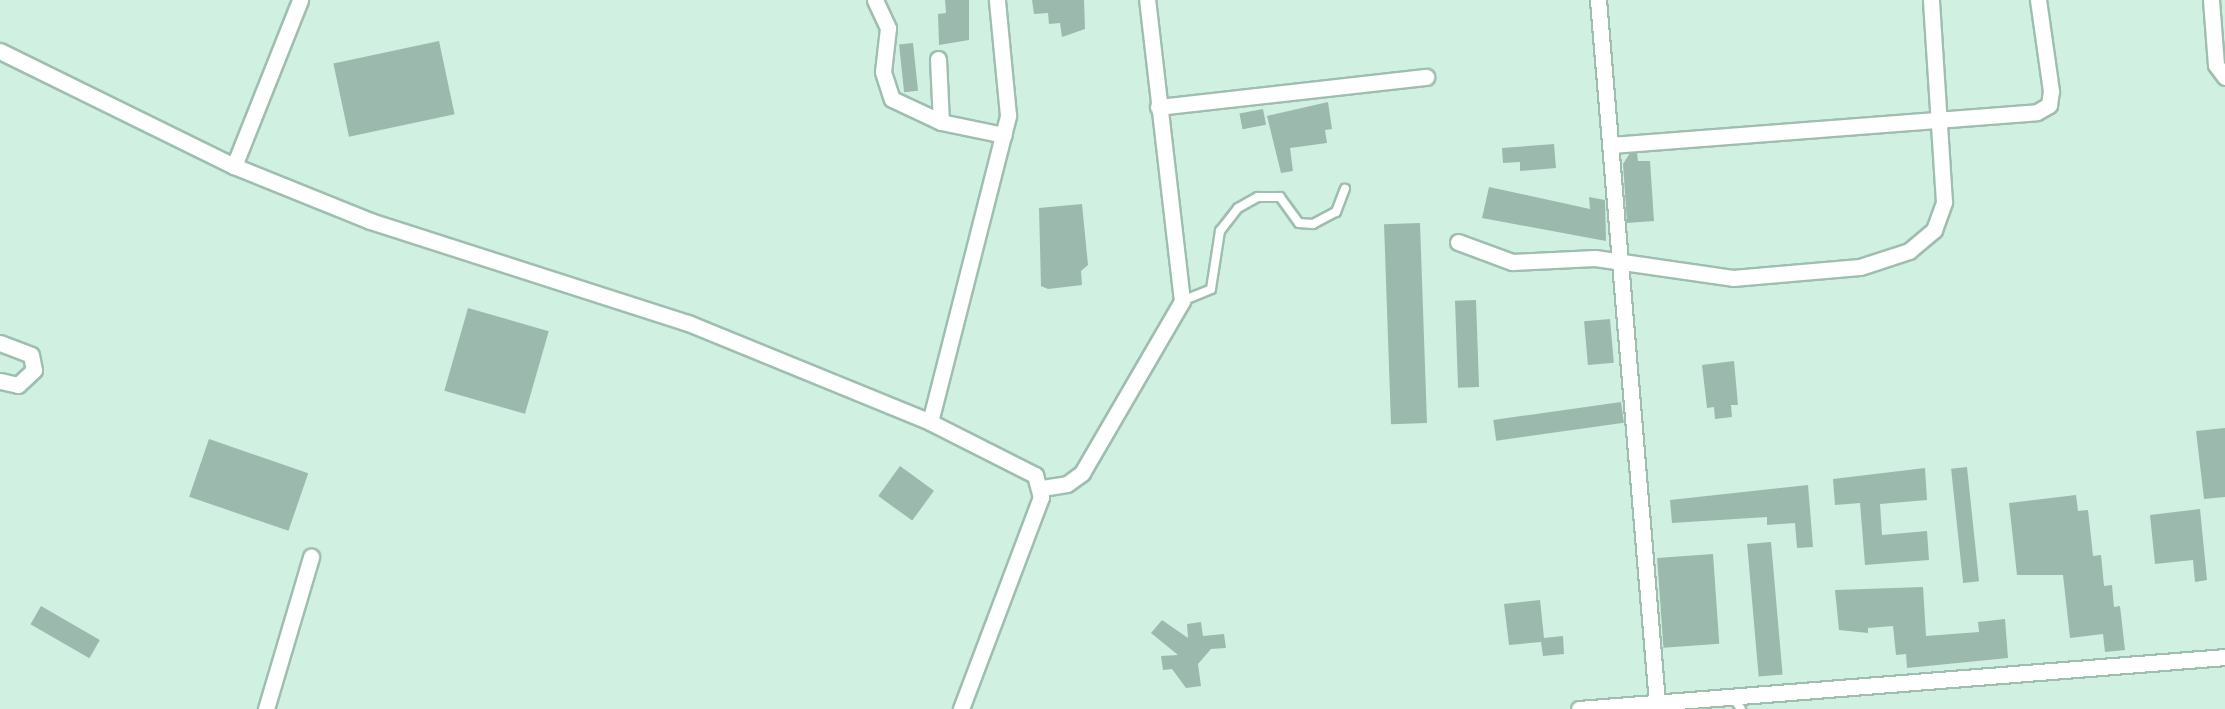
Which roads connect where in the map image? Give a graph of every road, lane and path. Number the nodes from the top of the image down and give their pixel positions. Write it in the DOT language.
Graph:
graph roads {
  1 [pos="300,0"];
  2 [pos="875,0"];
  3 [pos="997,0"];
  4 [pos="1147,0"];
  5 [pos="1598,0"];
  6 [pos="1930,0"];
  7 [pos="2038,0"];
  8 [pos="2211,0"];
  9 [pos="0,51"];
  10 [pos="938,59"];
  11 [pos="1426,76"];
  12 [pos="2225,77"];
  13 [pos="1158,107"];
  14 [pos="941,122"];
  15 [pos="1941,122"];
  16 [pos="1004,135"];
  17 [pos="1611,144"];
  18 [pos="234,166"];
  19 [pos="1345,189"];
  20 [pos="1458,242"];
  21 [pos="1619,261"];
  22 [pos="1182,301"];
  23 [pos="1,345"];
  24 [pos="0,381"];
  25 [pos="930,422"];
  26 [pos="1042,488"];
  27 [pos="311,557"];
  28 [pos="2225,657"];
  29 [pos="1657,703"];
  30 [pos="1738,704"];
  31 [pos="266,709"];
  32 [pos="961,709"];
  33 [pos="1579,709"];
  1 -- 18 [label="street"];
  2 -- 14 [label="street"];
  3 -- 16 [label="street"];
  4 -- 13 [label="street"];
  5 -- 17 [label="street"];
  6 -- 15 [label="street"];
  7 -- 15 [label="street"];
  8 -- 12 [label="street"];
  9 -- 18 [label="street"];
  10 -- 14 [label="street"];
  11 -- 13 [label="street"];
  13 -- 22 [label="street"];
  14 -- 16 [label="street"];
  15 -- 17 [label="street"];
  15 -- 21 [label="street"];
  16 -- 25 [label="street"];
  17 -- 21 [label="street"];
  18 -- 25 [label="street"];
  19 -- 22 [label="lane"];
  20 -- 21 [label="street"];
  21 -- 29 [label="street"];
  22 -- 26 [label="street"];
  23 -- 24 [label="street"];
  25 -- 26 [label="street"];
  26 -- 32 [label="street"];
  27 -- 31 [label="street"];
  28 -- 30 [label="street"];
  29 -- 30 [label="street"];
  29 -- 33 [label="street"];
}
